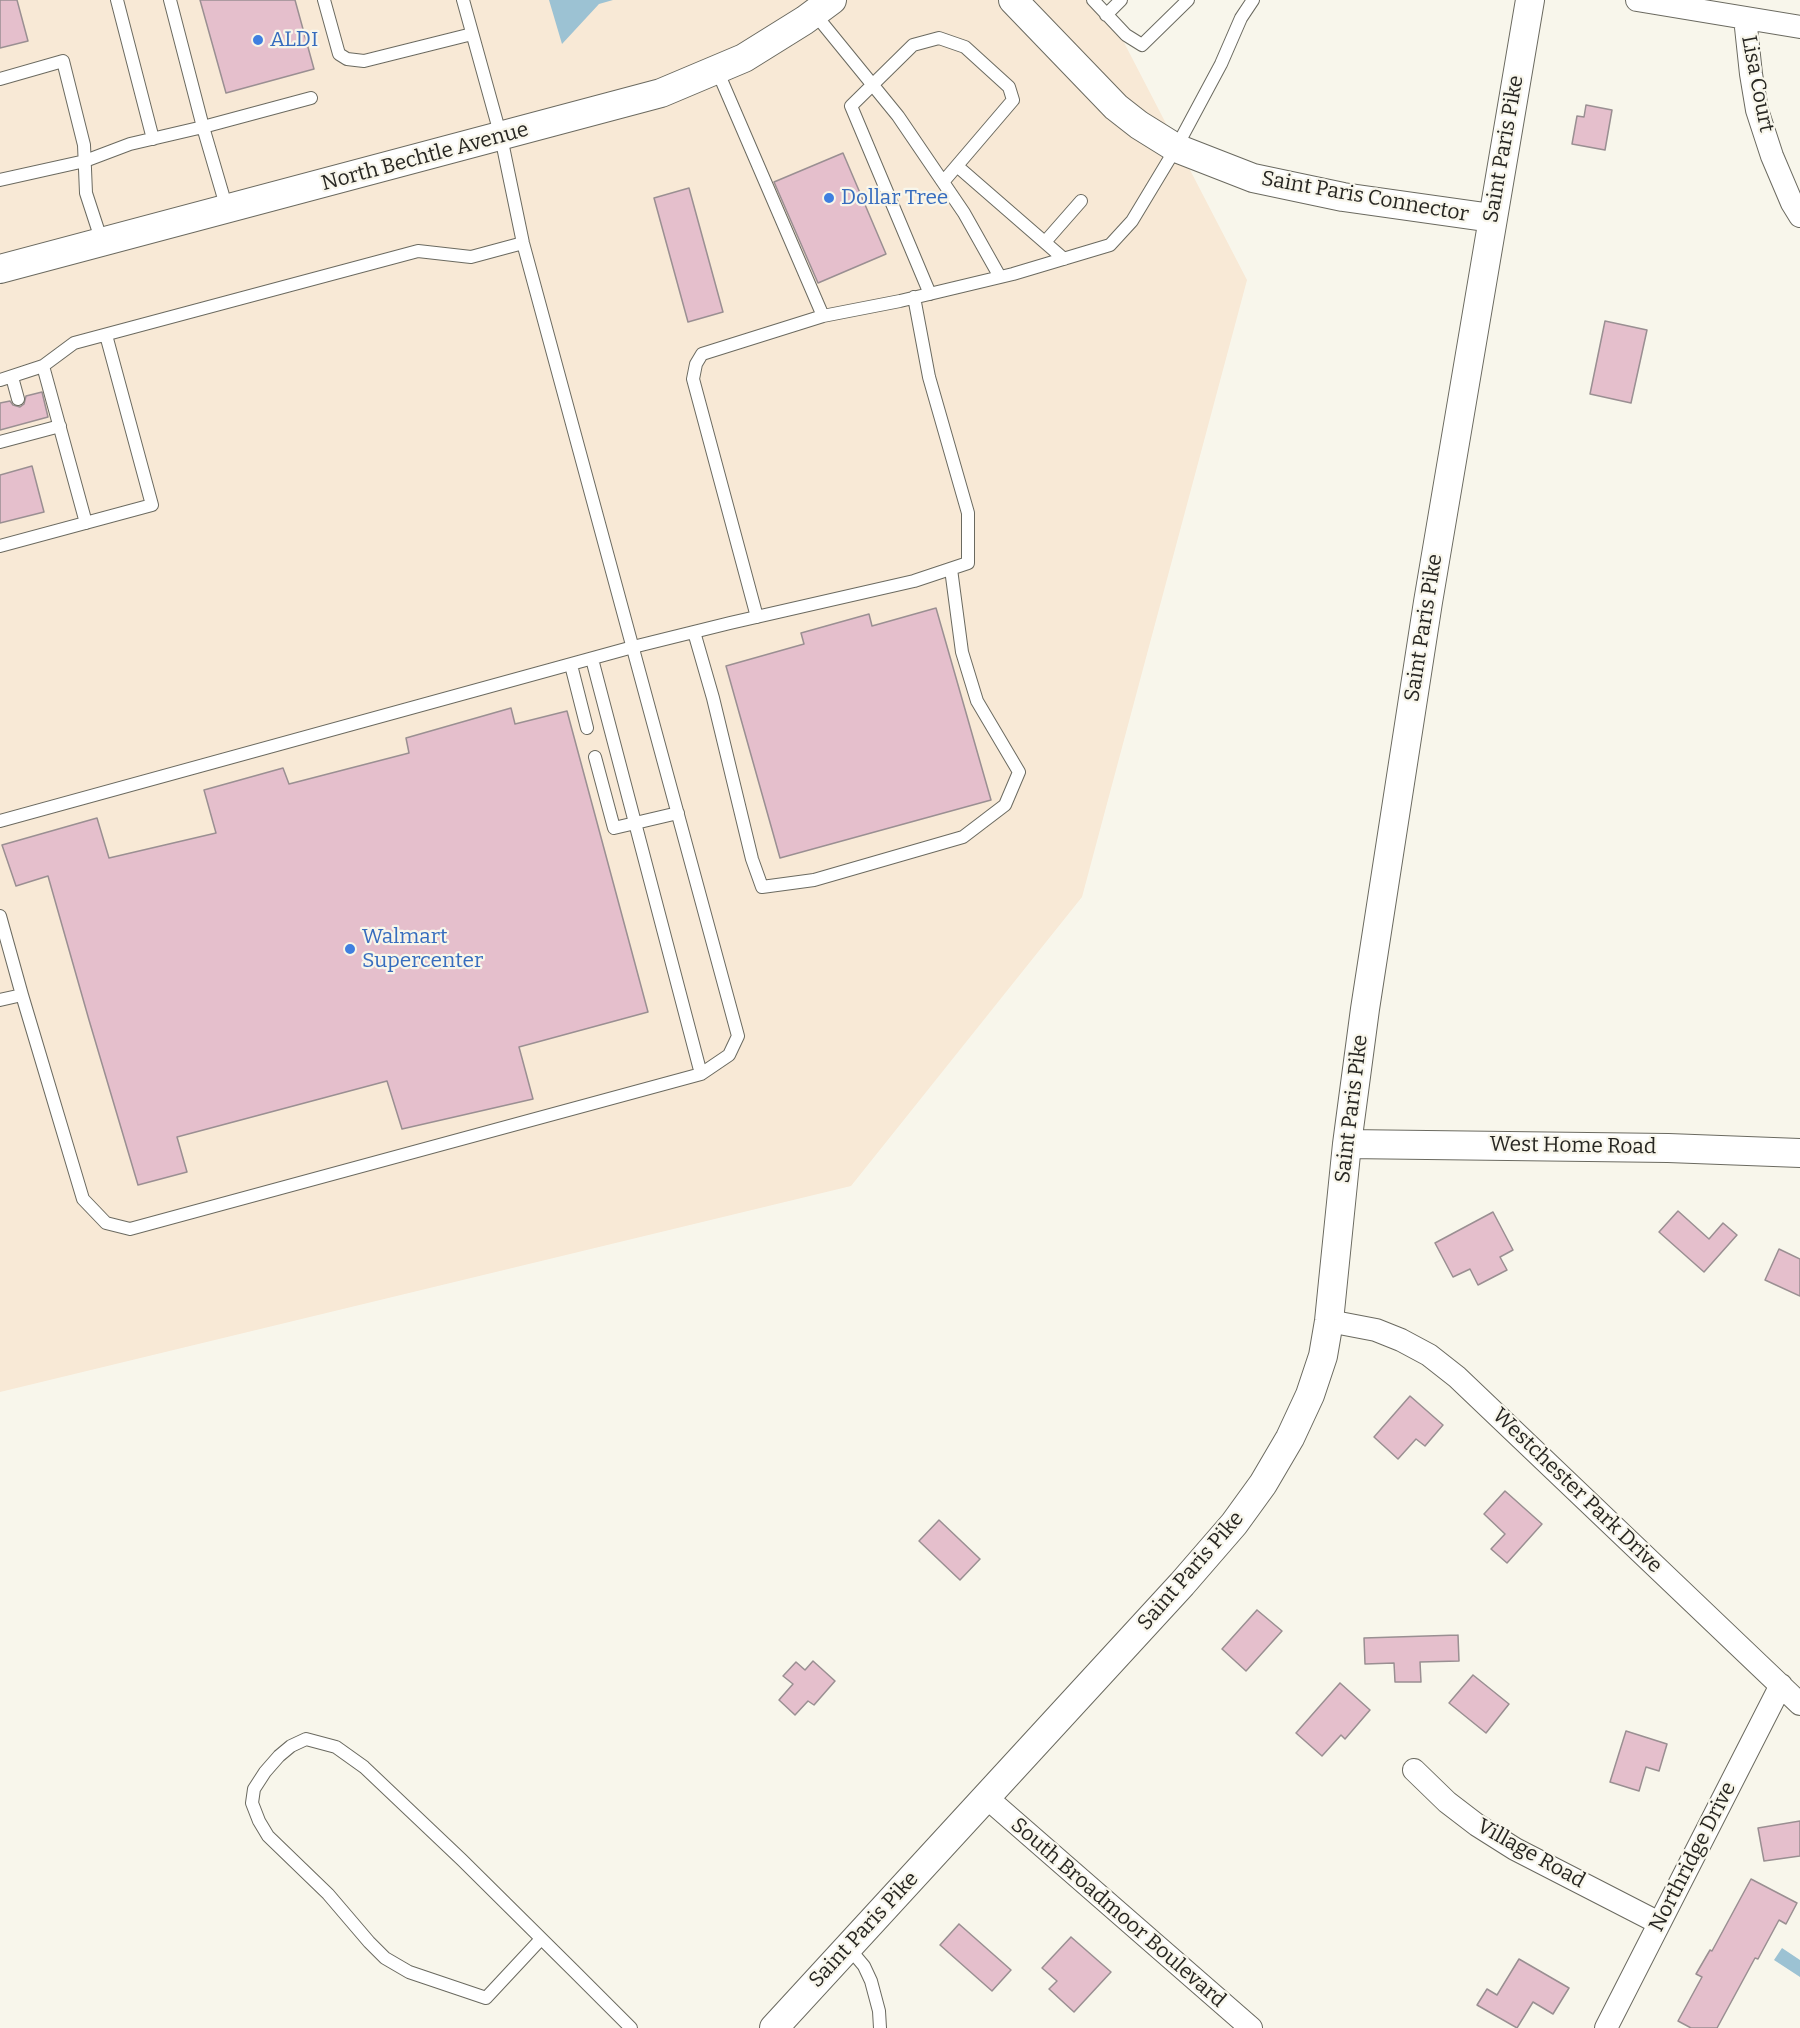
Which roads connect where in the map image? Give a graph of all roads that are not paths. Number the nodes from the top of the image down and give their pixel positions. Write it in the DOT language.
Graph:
graph roads {
  1 [pos="117,0"];
  2 [pos="170,0"];
  3 [pos="324,0"];
  4 [pos="463,0"];
  5 [pos="1013,0"];
  6 [pos="1093,0"];
  7 [pos="1121,0"];
  8 [pos="1188,0"];
  9 [pos="1253,0"];
  10 [pos="1530,0"];
  11 [pos="1637,0"];
  12 [pos="823,7"];
  13 [pos="1106,15"];
  14 [pos="1745,18"];
  15 [pos="1800,27"];
  16 [pos="472,34"];
  17 [pos="717,70"];
  18 [pos="0,79"];
  19 [pos="873,85"];
  20 [pos="311,98"];
  21 [pos="203,127"];
  22 [pos="501,137"];
  23 [pos="153,139"];
  24 [pos="1176,148"];
  25 [pos="85,161"];
  26 [pos="957,166"];
  27 [pos="0,180"];
  28 [pos="943,182"];
  29 [pos="1081,201"];
  30 [pos="227,209"];
  31 [pos="1800,216"];
  32 [pos="1492,218"];
  33 [pos="102,242"];
  34 [pos="1045,242"];
  35 [pos="523,243"];
  36 [pos="1064,259"];
  37 [pos="0,268"];
  38 [pos="1000,277"];
  39 [pos="930,294"];
  40 [pos="914,297"];
  41 [pos="823,316"];
  42 [pos="106,335"];
  43 [pos="43,366"];
  44 [pos="6,379"];
  45 [pos="18,399"];
  46 [pos="60,426"];
  47 [pos="4,437"];
  48 [pos="86,523"];
  49 [pos="0,546"];
  50 [pos="951,569"];
  51 [pos="757,616"];
  52 [pos="694,632"];
  53 [pos="633,647"];
  54 [pos="592,659"];
  55 [pos="571,665"];
  56 [pos="587,728"];
  57 [pos="595,757"];
  58 [pos="678,813"];
  59 [pos="0,821"];
  60 [pos="635,823"];
  61 [pos="0,916"];
  62 [pos="2,930"];
  63 [pos="22,995"];
  64 [pos="0,1000"];
  65 [pos="701,1074"];
  66 [pos="1347,1144"];
  67 [pos="1800,1153"];
  68 [pos="1329,1321"];
  69 [pos="1781,1685"];
  70 [pos="1800,1704"];
  71 [pos="1414,1770"];
  72 [pos="986,1797"];
  73 [pos="1659,1923"];
  74 [pos="542,1939"];
  75 [pos="848,1947"];
  76 [pos="631,2028"];
  77 [pos="774,2028"];
  78 [pos="880,2028"];
  79 [pos="1251,2028"];
  80 [pos="1606,2028"];
  1 -- 23 [label="lane"];
  2 -- 21 [label="lane"];
  3 -- 16 [label="lane"];
  4 -- 16 [label="lane"];
  5 -- 24 [label="street, Saint Paris Connector"];
  6 -- 13 [label="lane"];
  7 -- 13 [label="lane"];
  8 -- 13 [label="lane"];
  9 -- 24 [label="lane"];
  10 -- 32 [label="street, Saint Paris Pike"];
  11 -- 14 [label="street"];
  12 -- 17 [label="street, North Bechtle Avenue"];
  12 -- 19 [label="lane"];
  14 -- 15 [label="street"];
  14 -- 31 [label="street, Lisa Court"];
  16 -- 22 [label="lane"];
  17 -- 22 [label="street, North Bechtle Avenue"];
  17 -- 41 [label="lane"];
  18 -- 25 [label="lane"];
  19 -- 26 [label="lane"];
  19 -- 28 [label="lane"];
  19 -- 39 [label="lane"];
  20 -- 21 [label="lane"];
  21 -- 23 [label="lane"];
  21 -- 30 [label="lane"];
  22 -- 30 [label="street, North Bechtle Avenue"];
  22 -- 35 [label="lane"];
  23 -- 25 [label="lane"];
  24 -- 32 [label="street, Saint Paris Connector"];
  24 -- 36 [label="lane"];
  25 -- 27 [label="lane"];
  25 -- 33 [label="lane"];
  26 -- 28 [label="lane"];
  26 -- 34 [label="lane"];
  28 -- 38 [label="lane"];
  29 -- 34 [label="lane"];
  30 -- 33 [label="street, North Bechtle Avenue"];
  32 -- 66 [label="street, Saint Paris Pike"];
  33 -- 37 [label="street, North Bechtle Avenue"];
  34 -- 36 [label="lane"];
  35 -- 42 [label="lane"];
  35 -- 53 [label="lane"];
  36 -- 38 [label="lane"];
  38 -- 39 [label="lane"];
  39 -- 40 [label="lane"];
  40 -- 41 [label="lane"];
  40 -- 50 [label="lane"];
  41 -- 51 [label="lane"];
  42 -- 43 [label="lane"];
  42 -- 48 [label="lane"];
  43 -- 44 [label="lane"];
  43 -- 46 [label="lane"];
  44 -- 45 [label="lane"];
  46 -- 47 [label="lane"];
  46 -- 48 [label="lane"];
  48 -- 49 [label="lane"];
  50 -- 51 [label="lane"];
  50 -- 52 [label="lane"];
  51 -- 52 [label="lane"];
  52 -- 53 [label="lane"];
  53 -- 54 [label="lane"];
  53 -- 58 [label="lane"];
  54 -- 55 [label="lane"];
  54 -- 60 [label="lane"];
  55 -- 56 [label="lane"];
  55 -- 59 [label="lane"];
  57 -- 60 [label="lane"];
  58 -- 60 [label="lane"];
  58 -- 65 [label="lane"];
  60 -- 65 [label="lane"];
  61 -- 62 [label="lane"];
  62 -- 63 [label="lane"];
  63 -- 64 [label="lane"];
  63 -- 65 [label="lane"];
  66 -- 67 [label="street, West Home Road"];
  66 -- 68 [label="street, Saint Paris Pike"];
  68 -- 69 [label="street, Westchester Park Drive"];
  68 -- 72 [label="street, Saint Paris Pike"];
  69 -- 70 [label="street, Westchester Park Drive"];
  69 -- 73 [label="street, Northridge Drive"];
  71 -- 73 [label="street, Village Road"];
  72 -- 75 [label="street, Saint Paris Pike"];
  72 -- 79 [label="street, South Broadmoor Boulevard"];
  73 -- 80 [label="street, Northridge Drive"];
  74 -- 74 [label="lane"];
  74 -- 76 [label="lane"];
  75 -- 77 [label="street, Saint Paris Pike"];
  75 -- 78 [label="lane"];
}
